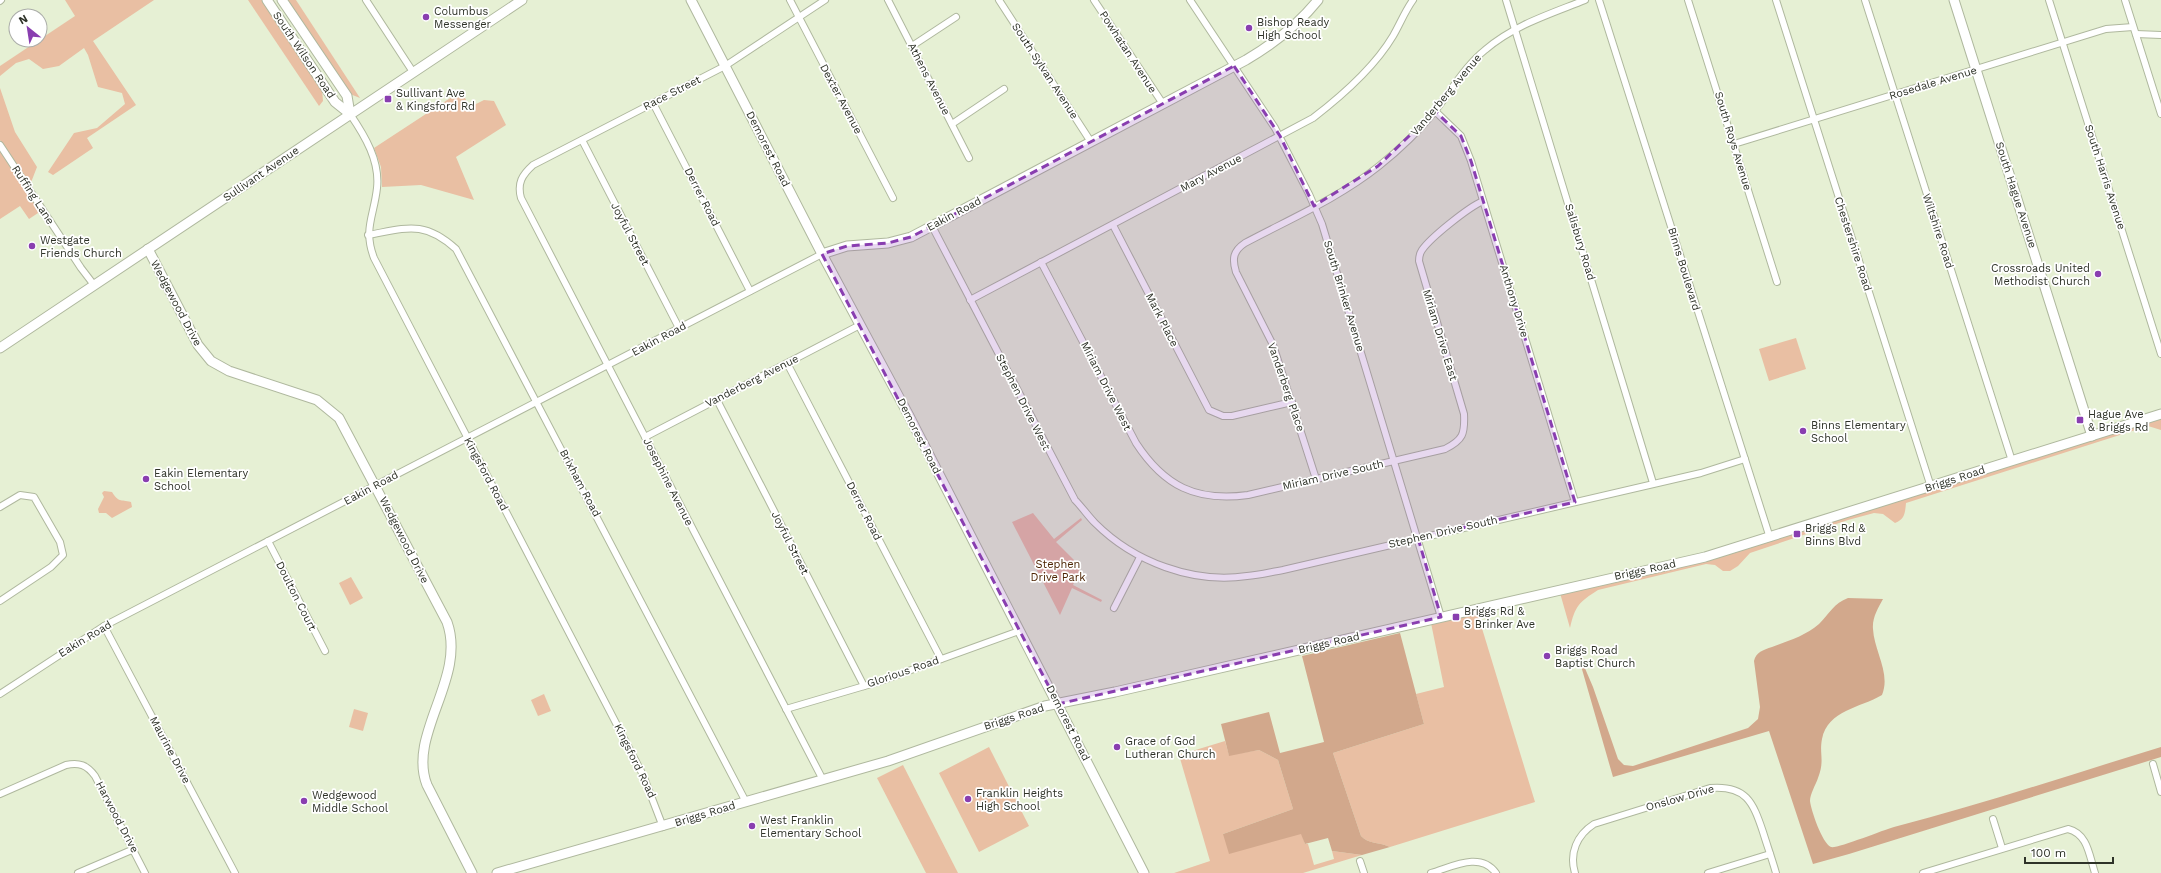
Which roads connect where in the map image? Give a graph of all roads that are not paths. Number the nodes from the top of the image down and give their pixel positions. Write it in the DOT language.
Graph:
graph roads {
  1 [pos="267,0"];
  2 [pos="282,0"];
  3 [pos="366,0"];
  4 [pos="522,0"];
  5 [pos="690,0"];
  6 [pos="790,0"];
  7 [pos="825,0"];
  8 [pos="888,0"];
  9 [pos="999,0"];
  10 [pos="1094,0"];
  11 [pos="1190,0"];
  12 [pos="1318,0"];
  13 [pos="1413,0"];
  14 [pos="1506,0"];
  15 [pos="1585,0"];
  16 [pos="1599,0"];
  17 [pos="1688,0"];
  18 [pos="1776,0"];
  19 [pos="1865,0"];
  20 [pos="1954,0"];
  21 [pos="2049,0"];
  22 [pos="2125,0"];
  23 [pos="956,17"];
  24 [pos="798,18"];
  25 [pos="2133,27"];
  26 [pos="1515,29"];
  27 [pos="2136,34"];
  28 [pos="2161,35"];
  29 [pos="2062,42"];
  30 [pos="912,46"];
  31 [pos="725,66"];
  32 [pos="1234,66"];
  33 [pos="1976,70"];
  34 [pos="413,72"];
  35 [pos="1004,89"];
  36 [pos="1895,95"];
  37 [pos="653,104"];
  38 [pos="1163,104"];
  39 [pos="1435,110"];
  40 [pos="350,114"];
  41 [pos="2161,114"];
  42 [pos="1815,120"];
  43 [pos="952,124"];
  44 [pos="1280,136"];
  45 [pos="582,140"];
  46 [pos="1091,142"];
  47 [pos="1734,144"];
  48 [pos="0,145"];
  49 [pos="969,158"];
  50 [pos="520,182"];
  51 [pos="893,198"];
  52 [pos="1483,201"];
  53 [pos="1314,206"];
  54 [pos="1113,225"];
  55 [pos="932,226"];
  56 [pos="368,234"];
  57 [pos="148,249"];
  58 [pos="822,254"];
  59 [pos="1234,254"];
  60 [pos="1041,262"];
  61 [pos="1777,282"];
  62 [pos="94,285"];
  63 [pos="750,291"];
  64 [pos="970,300"];
  65 [pos="860,325"];
  66 [pos="679,328"];
  67 [pos="1,344"];
  68 [pos="2161,354"];
  69 [pos="787,363"];
  70 [pos="608,365"];
  71 [pos="717,400"];
  72 [pos="537,402"];
  73 [pos="1292,402"];
  74 [pos="2161,414"];
  75 [pos="1465,428"];
  76 [pos="2092,436"];
  77 [pos="645,437"];
  78 [pos="467,438"];
  79 [pos="1745,459"];
  80 [pos="1395,461"];
  81 [pos="2012,461"];
  82 [pos="1316,479"];
  83 [pos="1654,483"];
  84 [pos="375,486"];
  85 [pos="1931,487"];
  86 [pos="1191,491"];
  87 [pos="1575,502"];
  88 [pos="0,507"];
  89 [pos="1418,538"];
  90 [pos="1770,538"];
  91 [pos="268,541"];
  92 [pos="1140,557"];
  93 [pos="0,601"];
  94 [pos="1114,608"];
  95 [pos="1441,616"];
  96 [pos="104,626"];
  97 [pos="1019,631"];
  98 [pos="324,651"];
  99 [pos="941,659"];
  100 [pos="864,686"];
  101 [pos="0,694"];
  102 [pos="1058,704"];
  103 [pos="786,709"];
  104 [pos="2153,764"];
  105 [pos="822,780"];
  106 [pos="2161,792"];
  107 [pos="0,794"];
  108 [pos="746,802"];
  109 [pos="1993,819"];
  110 [pos="663,827"];
  111 [pos="2002,848"];
  112 [pos="134,849"];
  113 [pos="1770,854"];
  114 [pos="1360,861"];
  115 [pos="1934,871"];
  116 [pos="78,873"];
  117 [pos="145,873"];
  118 [pos="235,873"];
  119 [pos="472,873"];
  120 [pos="497,873"];
  121 [pos="1144,873"];
  122 [pos="1364,873"];
  123 [pos="1431,873"];
  124 [pos="1496,873"];
  125 [pos="1575,873"];
  126 [pos="1708,873"];
  127 [pos="1776,873"];
  128 [pos="1923,873"];
  129 [pos="2095,873"];
  1 -- 40 [label="street, South Wilson Road"];
  2 -- 40 [label="street, South Wilson Road"];
  3 -- 34 [label="street"];
  4 -- 34 [label="street, Sullivant Avenue"];
  5 -- 31 [label="street, Demorest Road"];
  6 -- 24 [label="street, Dexter Avenue"];
  7 -- 24 [label="street, Race Street"];
  8 -- 30 [label="street, Athens Avenue"];
  9 -- 46 [label="street, South Sylvan Avenue"];
  10 -- 38 [label="street, Powhatan Avenue"];
  11 -- 32 [label="street, South Brinker Avenue"];
  12 -- 32 [label="street, Eakin Road"];
  13 -- 44 [label="street, Mary Avenue"];
  14 -- 26 [label="street, Salisbury Road"];
  15 -- 26 [label="street, Vanderberg Avenue"];
  16 -- 79 [label="street, Binns Boulevard"];
  17 -- 47 [label="street, South Roys Avenue"];
  18 -- 42 [label="street, Chestershire Road"];
  19 -- 36 [label="street, Wiltshire Road"];
  20 -- 33 [label="street, South Hague Avenue"];
  21 -- 29 [label="street, South Harris Avenue"];
  22 -- 25 [label="street"];
  23 -- 30 [label="street"];
  24 -- 31 [label="street, Race Street"];
  24 -- 51 [label="street, Dexter Avenue"];
  25 -- 27 [label="street"];
  25 -- 29 [label="street, Rosedale Avenue"];
  26 -- 39 [label="street, Vanderberg Avenue"];
  26 -- 83 [label="street, Salisbury Road"];
  27 -- 28 [label="street"];
  27 -- 41 [label="street"];
  29 -- 33 [label="street, Rosedale Avenue"];
  29 -- 68 [label="street, South Harris Avenue"];
  30 -- 43 [label="street, Athens Avenue"];
  31 -- 37 [label="street, Race Street"];
  31 -- 58 [label="street, Demorest Road"];
  32 -- 38 [label="street, Eakin Road"];
  32 -- 44 [label="street, South Brinker Avenue"];
  33 -- 36 [label="street, Rosedale Avenue"];
  33 -- 76 [label="street, South Hague Avenue"];
  34 -- 40 [label="street, Sullivant Avenue"];
  35 -- 43 [label="street"];
  36 -- 42 [label="street, Rosedale Avenue"];
  36 -- 81 [label="street, Wiltshire Road"];
  37 -- 45 [label="street, Race Street"];
  37 -- 63 [label="street, Derrer Road"];
  38 -- 46 [label="street, Eakin Road"];
  39 -- 52 [label="street, Anthony Drive"];
  39 -- 53 [label="street, Vanderberg Avenue"];
  40 -- 56 [label="street, Kingsford Road"];
  40 -- 57 [label="street, Sullivant Avenue"];
  42 -- 47 [label="street, Rosedale Avenue"];
  42 -- 85 [label="street, Chestershire Road"];
  43 -- 49 [label="street, Athens Avenue"];
  44 -- 53 [label="street, South Brinker Avenue"];
  44 -- 54 [label="street, Mary Avenue"];
  45 -- 50 [label="street, Race Street"];
  45 -- 66 [label="street, Joyful Street"];
  46 -- 55 [label="street, Eakin Road"];
  47 -- 61 [label="street, South Roys Avenue"];
  48 -- 62 [label="street, Ruffing Lane"];
  50 -- 70 [label="street, Josephine Avenue"];
  52 -- 75 [label="street, Miriam Drive East"];
  52 -- 87 [label="street, Anthony Drive"];
  53 -- 59 [label="street, Vanderberg Avenue"];
  53 -- 80 [label="street, South Brinker Avenue"];
  54 -- 60 [label="street, Mary Avenue"];
  54 -- 73 [label="street, Mark Place"];
  55 -- 58 [label="street, Eakin Road"];
  55 -- 64 [label="street, Stephen Drive West"];
  56 -- 72 [label="street, Brixham Road"];
  56 -- 78 [label="street, Kingsford Road"];
  57 -- 62 [label="street, Sullivant Avenue"];
  57 -- 84 [label="street, Wedgewood Drive"];
  58 -- 63 [label="street, Eakin Road"];
  58 -- 65 [label="street, Demorest Road"];
  59 -- 73 [label="street, Vanderberg Place"];
  60 -- 64 [label="street, Mary Avenue"];
  60 -- 86 [label="street, Miriam Drive West"];
  62 -- 67 [label="street, Sullivant Avenue"];
  63 -- 66 [label="street, Eakin Road"];
  64 -- 92 [label="street, Stephen Drive West"];
  65 -- 69 [label="street, Vanderberg Avenue"];
  65 -- 97 [label="street, Demorest Road"];
  66 -- 70 [label="street, Eakin Road"];
  69 -- 71 [label="street, Vanderberg Avenue"];
  69 -- 99 [label="street, Derrer Road"];
  70 -- 72 [label="street, Eakin Road"];
  70 -- 77 [label="street, Josephine Avenue"];
  71 -- 77 [label="street, Vanderberg Avenue"];
  71 -- 100 [label="street, Joyful Street"];
  72 -- 78 [label="street, Eakin Road"];
  72 -- 108 [label="street, Brixham Road"];
  73 -- 82 [label="street, Vanderberg Place"];
  74 -- 76 [label="street, Briggs Road"];
  75 -- 80 [label="street, Miriam Drive South"];
  76 -- 81 [label="street, Briggs Road"];
  77 -- 103 [label="street, Josephine Avenue"];
  78 -- 84 [label="street, Eakin Road"];
  78 -- 110 [label="street, Kingsford Road"];
  79 -- 83 [label="street, Stephen Drive South"];
  79 -- 90 [label="street, Binns Boulevard"];
  80 -- 82 [label="street, Miriam Drive South"];
  80 -- 89 [label="street, South Brinker Avenue"];
  81 -- 85 [label="street, Briggs Road"];
  82 -- 86 [label="street, Miriam Drive South"];
  83 -- 87 [label="street, Stephen Drive South"];
  84 -- 91 [label="street, Eakin Road"];
  84 -- 119 [label="street, Wedgewood Drive"];
  85 -- 90 [label="street, Briggs Road"];
  87 -- 89 [label="street, Stephen Drive South"];
  88 -- 93 [label="street"];
  89 -- 92 [label="street, Stephen Drive South"];
  89 -- 95 [label="street, South Brinker Avenue"];
  90 -- 95 [label="street, Briggs Road"];
  91 -- 96 [label="street, Eakin Road"];
  91 -- 98 [label="street, Doulton Court"];
  92 -- 94 [label="street"];
  95 -- 102 [label="street, Briggs Road"];
  96 -- 101 [label="street, Eakin Road"];
  96 -- 118 [label="street, Maurine Drive"];
  97 -- 99 [label="street, Glorious Road"];
  97 -- 102 [label="street, Demorest Road"];
  99 -- 100 [label="street, Glorious Road"];
  100 -- 103 [label="street, Glorious Road"];
  102 -- 105 [label="street, Briggs Road"];
  102 -- 121 [label="street, Demorest Road"];
  103 -- 105 [label="street, Josephine Avenue"];
  104 -- 106 [label="street"];
  105 -- 108 [label="street, Briggs Road"];
  107 -- 112 [label="street, Harwood Drive"];
  108 -- 110 [label="street, Briggs Road"];
  109 -- 111 [label="street"];
  110 -- 120 [label="street, Briggs Road"];
  111 -- 115 [label="street"];
  111 -- 129 [label="street"];
  112 -- 116 [label="street"];
  112 -- 117 [label="street, Harwood Drive"];
  113 -- 125 [label="street, Onslow Drive"];
  113 -- 126 [label="street"];
  113 -- 127 [label="street, Onslow Drive"];
  114 -- 122 [label="street"];
  115 -- 128 [label="street"];
  123 -- 124 [label="street"];
}
